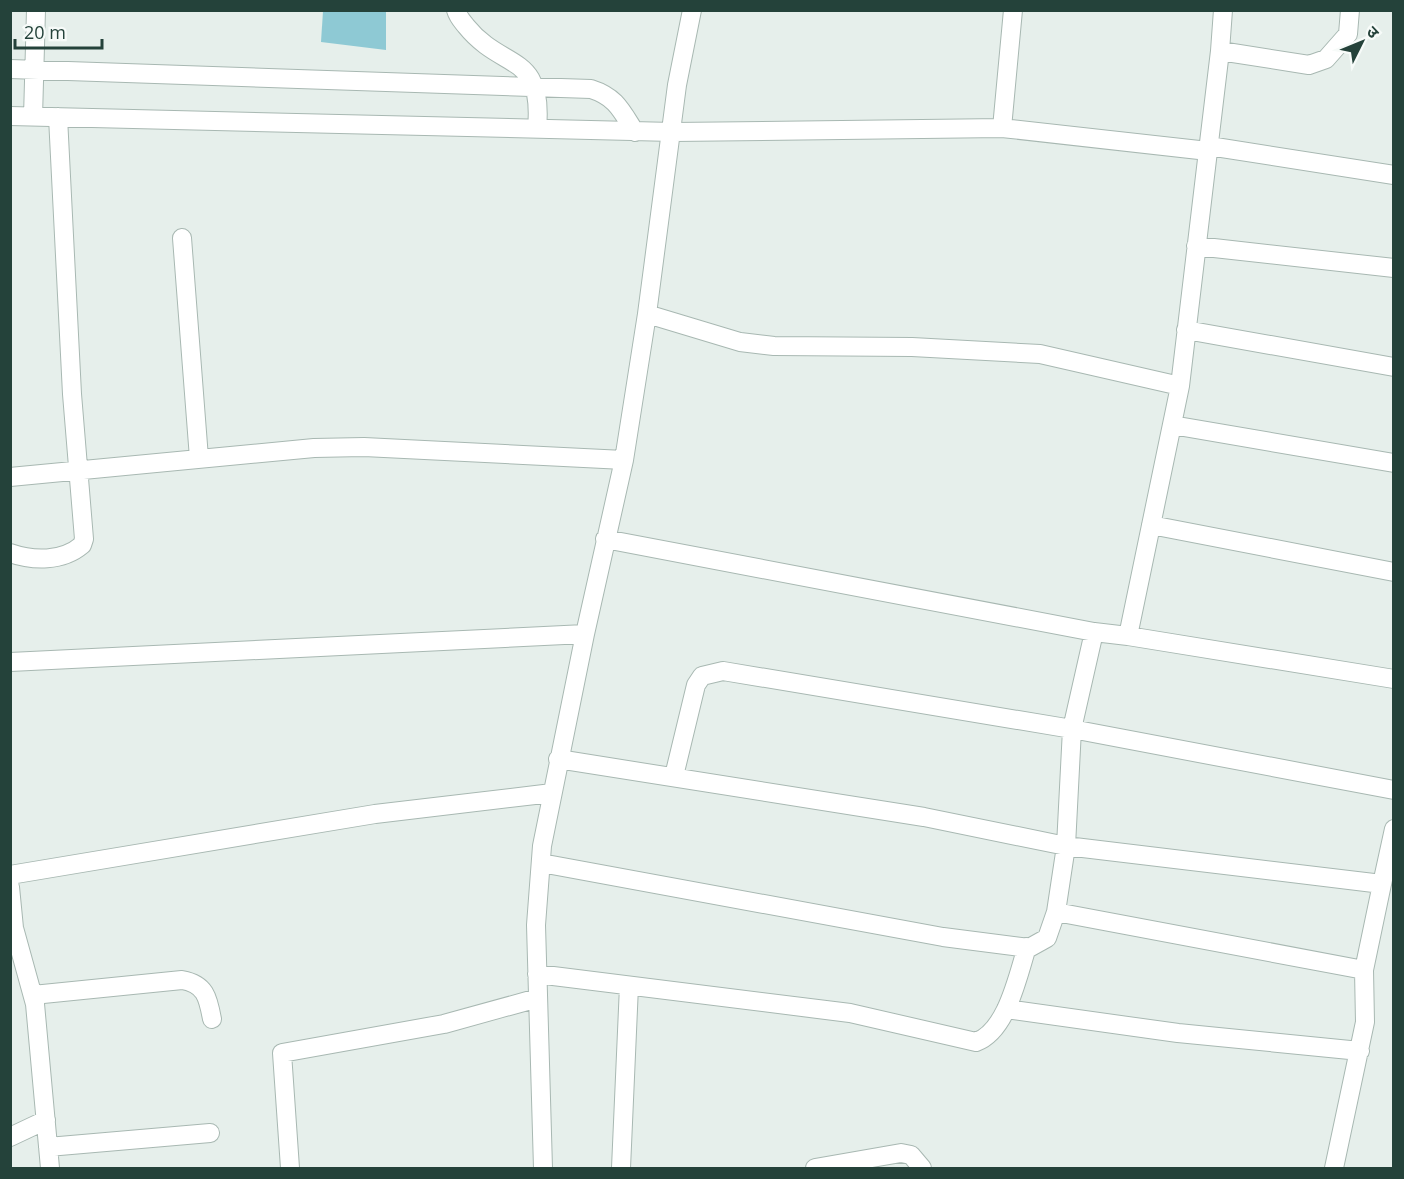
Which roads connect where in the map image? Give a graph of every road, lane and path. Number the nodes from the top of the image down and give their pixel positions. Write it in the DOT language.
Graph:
graph roads {
  1 [pos="36,10"];
  2 [pos="456,10"];
  3 [pos="692,10"];
  4 [pos="1013,10"];
  5 [pos="1223,10"];
  6 [pos="1350,10"];
  7 [pos="1220,51"];
  8 [pos="10,69"];
  9 [pos="34,69"];
  10 [pos="536,86"];
  11 [pos="10,116"];
  12 [pos="33,117"];
  13 [pos="57,117"];
  14 [pos="1002,128"];
  15 [pos="537,129"];
  16 [pos="635,132"];
  17 [pos="673,132"];
  18 [pos="1208,149"];
  19 [pos="1394,175"];
  20 [pos="182,238"];
  21 [pos="1196,246"];
  22 [pos="1394,268"];
  23 [pos="647,314"];
  24 [pos="1186,330"];
  25 [pos="1394,367"];
  26 [pos="1180,386"];
  27 [pos="1172,425"];
  28 [pos="199,458"];
  29 [pos="624,460"];
  30 [pos="1394,463"];
  31 [pos="78,470"];
  32 [pos="10,477"];
  33 [pos="1151,525"];
  34 [pos="605,539"];
  35 [pos="10,553"];
  36 [pos="1394,572"];
  37 [pos="1094,632"];
  38 [pos="585,634"];
  39 [pos="1128,636"];
  40 [pos="10,662"];
  41 [pos="1394,679"];
  42 [pos="1072,729"];
  43 [pos="558,759"];
  44 [pos="674,776"];
  45 [pos="1394,790"];
  46 [pos="552,793"];
  47 [pos="1394,829"];
  48 [pos="1066,846"];
  49 [pos="541,863"];
  50 [pos="10,875"];
  51 [pos="1382,885"];
  52 [pos="10,887"];
  53 [pos="1056,912"];
  54 [pos="14,937"];
  55 [pos="1027,947"];
  56 [pos="1364,970"];
  57 [pos="537,974"];
  58 [pos="629,986"];
  59 [pos="33,995"];
  60 [pos="538,998"];
  61 [pos="1006,1009"];
  62 [pos="212,1019"];
  63 [pos="1360,1051"];
  64 [pos="45,1120"];
  65 [pos="210,1133"];
  66 [pos="10,1137"];
  67 [pos="48,1147"];
  68 [pos="50,1168"];
  69 [pos="290,1168"];
  70 [pos="543,1168"];
  71 [pos="621,1168"];
  72 [pos="815,1168"];
  73 [pos="922,1168"];
  74 [pos="1334,1168"];
  1 -- 9 [label="street"];
  2 -- 10 [label="street"];
  3 -- 17 [label="street"];
  4 -- 14 [label="street"];
  5 -- 7 [label="street"];
  6 -- 7 [label="street"];
  7 -- 18 [label="street"];
  8 -- 9 [label="street"];
  9 -- 10 [label="street"];
  9 -- 12 [label="street"];
  10 -- 15 [label="street"];
  10 -- 16 [label="street"];
  11 -- 12 [label="street"];
  12 -- 13 [label="street"];
  13 -- 15 [label="street"];
  13 -- 31 [label="street"];
  14 -- 17 [label="street"];
  14 -- 18 [label="street"];
  15 -- 16 [label="street"];
  16 -- 17 [label="street"];
  17 -- 23 [label="street"];
  18 -- 19 [label="street"];
  18 -- 21 [label="street"];
  20 -- 28 [label="street"];
  21 -- 22 [label="street"];
  21 -- 24 [label="street"];
  23 -- 26 [label="street"];
  23 -- 29 [label="street"];
  24 -- 25 [label="street"];
  24 -- 26 [label="street"];
  26 -- 27 [label="street"];
  27 -- 30 [label="street"];
  27 -- 33 [label="street"];
  28 -- 29 [label="street"];
  28 -- 31 [label="street"];
  29 -- 34 [label="street"];
  31 -- 32 [label="street"];
  31 -- 35 [label="street"];
  33 -- 36 [label="street"];
  33 -- 39 [label="street"];
  34 -- 37 [label="street"];
  34 -- 38 [label="street"];
  37 -- 39 [label="street"];
  37 -- 42 [label="street"];
  38 -- 40 [label="street"];
  38 -- 43 [label="street"];
  39 -- 41 [label="street"];
  42 -- 44 [label="street"];
  42 -- 45 [label="street"];
  42 -- 48 [label="street"];
  43 -- 44 [label="street"];
  43 -- 46 [label="street"];
  44 -- 48 [label="street"];
  46 -- 49 [label="street"];
  46 -- 50 [label="street"];
  47 -- 51 [label="street"];
  48 -- 51 [label="street"];
  48 -- 53 [label="street"];
  49 -- 55 [label="street"];
  49 -- 57 [label="street"];
  51 -- 56 [label="street"];
  52 -- 54 [label="street"];
  53 -- 55 [label="street"];
  53 -- 56 [label="street"];
  54 -- 59 [label="street"];
  55 -- 61 [label="street"];
  56 -- 63 [label="street"];
  57 -- 58 [label="street"];
  57 -- 60 [label="street"];
  58 -- 61 [label="street"];
  58 -- 71 [label="street"];
  59 -- 62 [label="street"];
  59 -- 64 [label="street"];
  60 -- 69 [label="street"];
  60 -- 70 [label="street"];
  61 -- 63 [label="street"];
  63 -- 74 [label="street"];
  64 -- 66 [label="street"];
  64 -- 67 [label="street"];
  65 -- 67 [label="street"];
  67 -- 68 [label="street"];
  72 -- 73 [label="street"];
}
